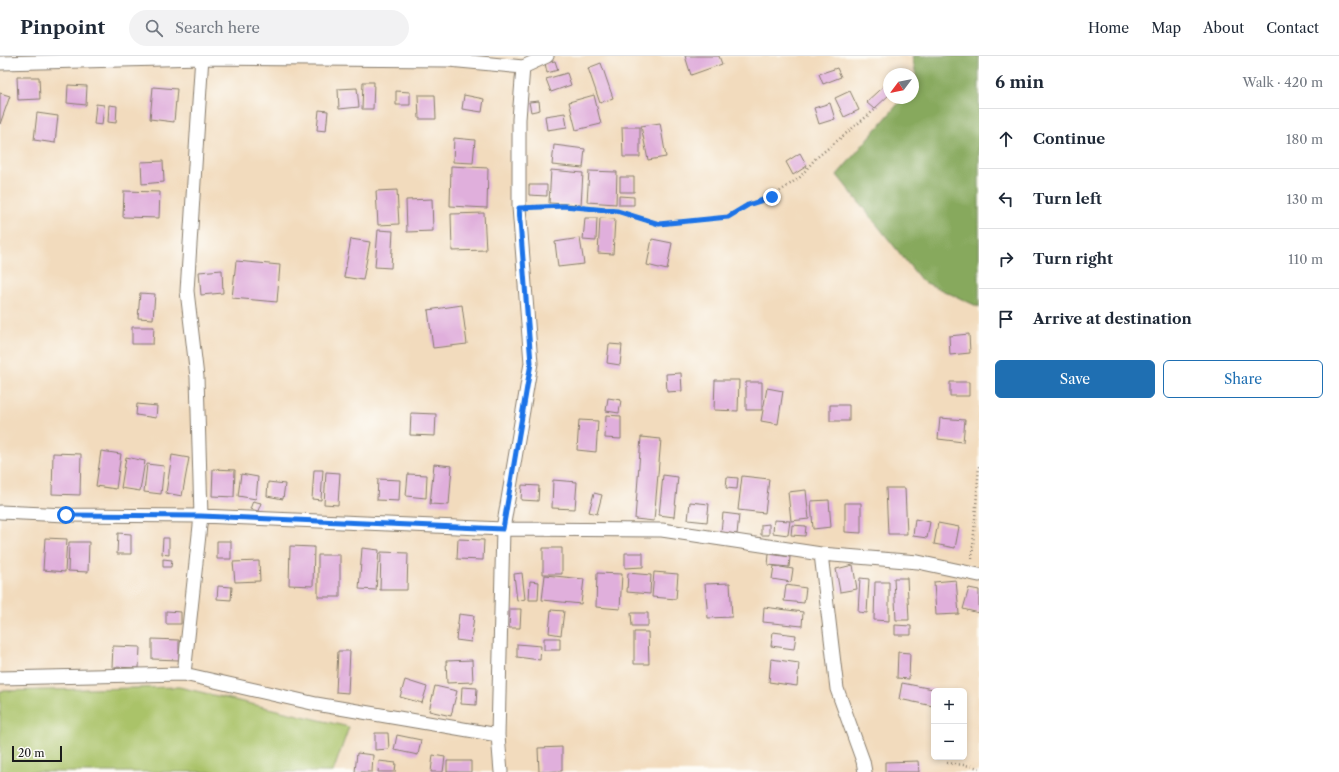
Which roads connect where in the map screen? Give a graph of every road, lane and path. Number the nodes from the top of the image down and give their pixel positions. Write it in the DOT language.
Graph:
graph roads {
  1 [pos="546,56"];
  2 [pos="202,57"];
  3 [pos="0,63"];
  4 [pos="523,67"];
  5 [pos="877,108"];
  6 [pos="519,208"];
  7 [pos="979,466"];
  8 [pos="0,512"];
  9 [pos="201,516"];
  10 [pos="503,529"];
  11 [pos="821,554"];
  12 [pos="975,574"];
  13 [pos="184,674"];
  14 [pos="0,678"];
  15 [pos="498,735"];
  16 [pos="947,763"];
  17 [pos="979,768"];
  18 [pos="501,772"];
  19 [pos="865,772"];
  1 -- 4 [label="street"];
  2 -- 3 [label="street"];
  2 -- 4 [label="street"];
  2 -- 9 [label="street"];
  4 -- 6 [label="street"];
  5 -- 6 [label="path"];
  6 -- 10 [label="street"];
  7 -- 12 [label="path"];
  8 -- 9 [label="street"];
  9 -- 10 [label="street"];
  9 -- 13 [label="street"];
  10 -- 11 [label="street"];
  10 -- 15 [label="street"];
  11 -- 12 [label="street"];
  11 -- 19 [label="street"];
  13 -- 14 [label="street"];
  13 -- 15 [label="street"];
  15 -- 18 [label="street"];
  16 -- 17 [label="path"];
}
